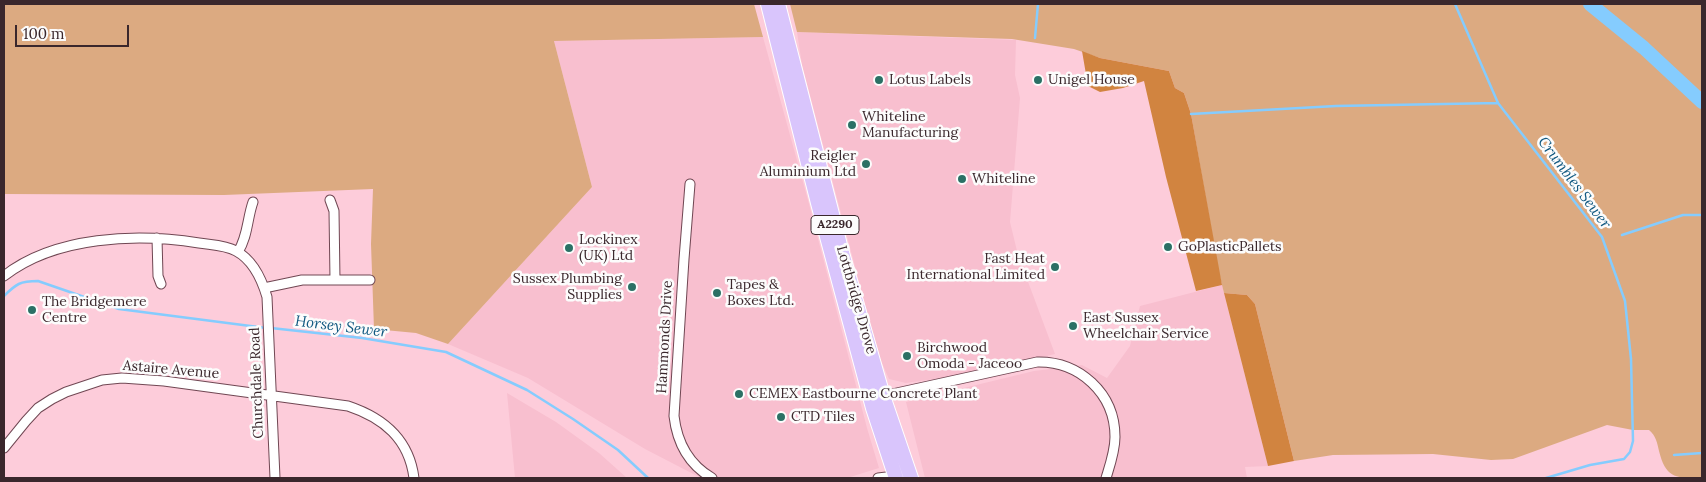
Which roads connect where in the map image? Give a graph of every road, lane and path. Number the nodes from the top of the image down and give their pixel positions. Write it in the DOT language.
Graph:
graph roads {
  1 [pos="768,4"];
  2 [pos="778,4"];
  3 [pos="690,184"];
  4 [pos="330,200"];
  5 [pos="252,202"];
  6 [pos="157,238"];
  7 [pos="238,252"];
  8 [pos="4,276"];
  9 [pos="335,280"];
  10 [pos="370,280"];
  11 [pos="162,284"];
  12 [pos="264,288"];
  13 [pos="270,395"];
  14 [pos="883,396"];
  15 [pos="873,408"];
  16 [pos="4,448"];
  17 [pos="896,477"];
  18 [pos="275,478"];
  19 [pos="414,478"];
  20 [pos="712,478"];
  21 [pos="878,478"];
  22 [pos="911,478"];
  23 [pos="1106,478"];
  1 -- 15 [label="main road, Lottbridge Drove / A2290"];
  2 -- 14 [label="main road, Lottbridge Drove / A2290"];
  3 -- 20 [label="street, Hammonds Drive"];
  4 -- 9 [label="street"];
  5 -- 7 [label="street"];
  6 -- 7 [label="street"];
  6 -- 8 [label="street"];
  6 -- 11 [label="street"];
  7 -- 12 [label="street"];
  9 -- 10 [label="street"];
  9 -- 12 [label="street"];
  12 -- 13 [label="street, Churchdale Road"];
  13 -- 16 [label="street, Astaire Avenue"];
  13 -- 18 [label="street, Churchdale Road"];
  13 -- 19 [label="street, Astaire Avenue"];
  14 -- 15 [label="street"];
  14 -- 22 [label="main road, Lottbridge Drove / A2290"];
  14 -- 23 [label="street"];
  15 -- 17 [label="main road, Lottbridge Drove / A2290"];
  17 -- 21 [label="street"];
}
